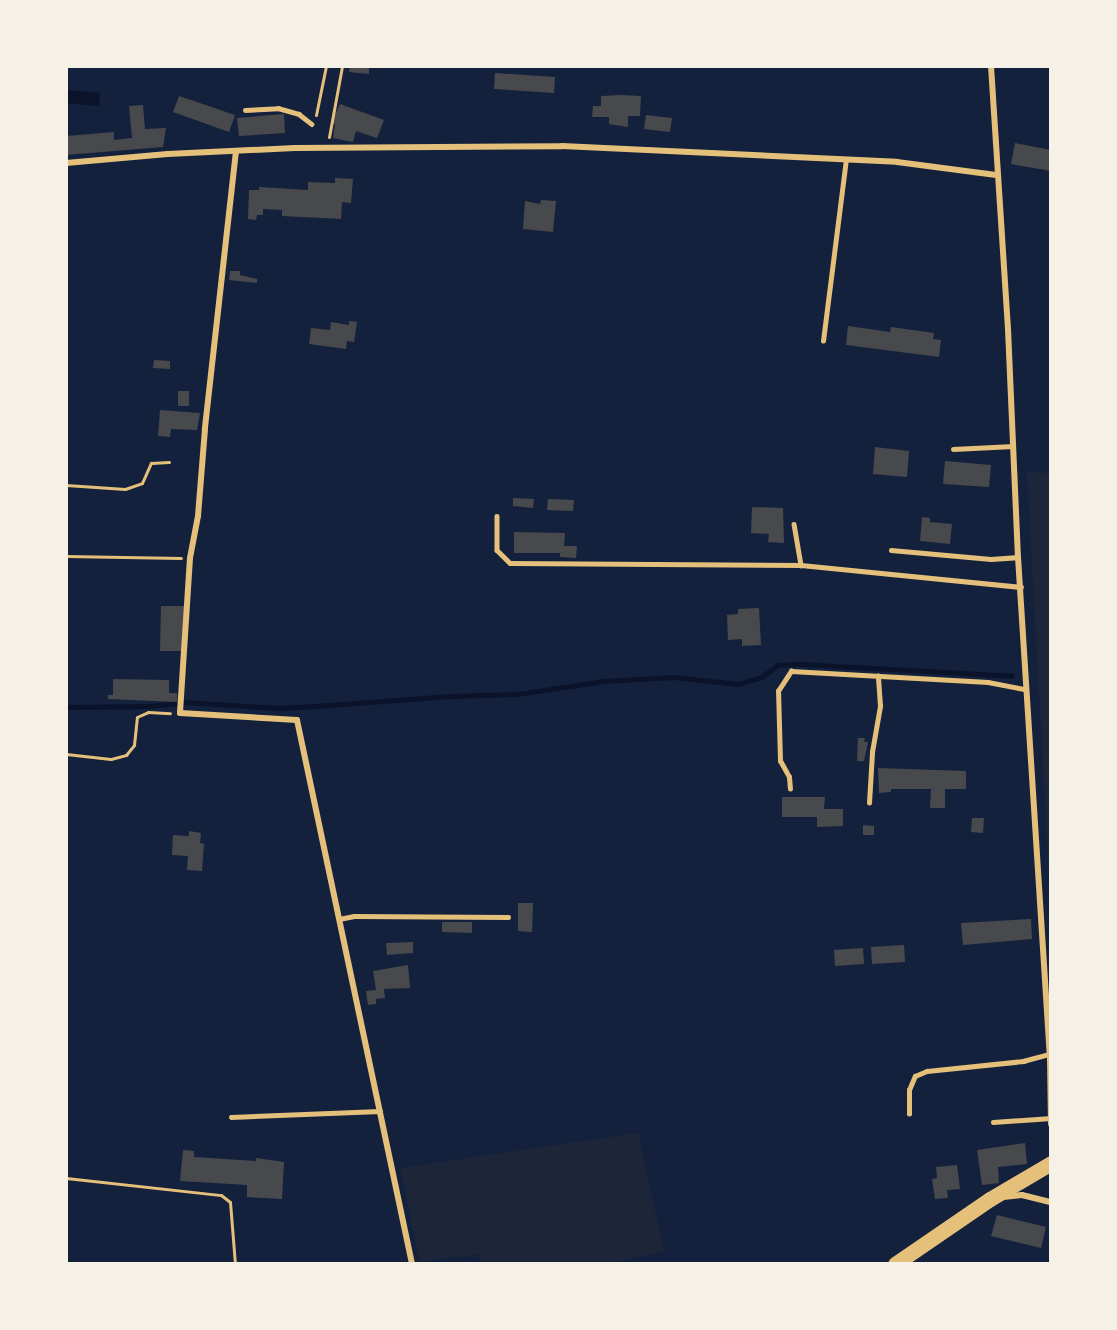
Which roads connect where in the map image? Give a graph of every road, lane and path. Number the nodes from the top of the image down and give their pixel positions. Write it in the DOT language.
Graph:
graph roads {
  1 [pos="326,66"];
  2 [pos="342,66"];
  3 [pos="991,66"];
  4 [pos="245,110"];
  5 [pos="312,124"];
  6 [pos="330,148"];
  7 [pos="236,151"];
  8 [pos="846,159"];
  9 [pos="66,163"];
  10 [pos="996,175"];
  11 [pos="823,341"];
  12 [pos="1013,446"];
  13 [pos="953,449"];
  14 [pos="169,462"];
  15 [pos="66,485"];
  16 [pos="497,516"];
  17 [pos="794,524"];
  18 [pos="891,550"];
  19 [pos="66,556"];
  20 [pos="1018,557"];
  21 [pos="190,558"];
  22 [pos="801,565"];
  23 [pos="1021,587"];
  24 [pos="878,676"];
  25 [pos="1025,689"];
  26 [pos="180,713"];
  27 [pos="66,754"];
  28 [pos="790,789"];
  29 [pos="868,803"];
  30 [pos="508,917"];
  31 [pos="339,919"];
  32 [pos="1049,1021"];
  33 [pos="1050,1058"];
  34 [pos="380,1111"];
  35 [pos="909,1114"];
  36 [pos="231,1117"];
  37 [pos="1051,1120"];
  38 [pos="993,1122"];
  39 [pos="1051,1163"];
  40 [pos="66,1178"];
  41 [pos="990,1199"];
  42 [pos="1051,1202"];
  43 [pos="235,1264"];
  44 [pos="412,1264"];
  45 [pos="895,1264"];
  1 -- 5 [label="path"];
  2 -- 6 [label="path"];
  3 -- 10 [label="street"];
  4 -- 5 [label="lane"];
  6 -- 7 [label="street"];
  6 -- 8 [label="street"];
  7 -- 9 [label="street"];
  7 -- 21 [label="street"];
  8 -- 10 [label="street"];
  8 -- 11 [label="lane"];
  10 -- 12 [label="street"];
  12 -- 13 [label="lane"];
  12 -- 20 [label="street"];
  14 -- 15 [label="path"];
  16 -- 22 [label="lane"];
  17 -- 22 [label="lane"];
  18 -- 20 [label="lane"];
  19 -- 21 [label="path"];
  20 -- 23 [label="street"];
  21 -- 26 [label="street"];
  22 -- 23 [label="lane"];
  23 -- 25 [label="street"];
  24 -- 25 [label="lane"];
  24 -- 28 [label="lane"];
  24 -- 29 [label="lane"];
  25 -- 32 [label="street"];
  26 -- 27 [label="path"];
  26 -- 31 [label="street"];
  30 -- 31 [label="lane"];
  31 -- 34 [label="street"];
  32 -- 33 [label="street"];
  33 -- 35 [label="lane"];
  33 -- 37 [label="street"];
  34 -- 36 [label="lane"];
  34 -- 44 [label="street"];
  37 -- 38 [label="lane"];
  39 -- 41 [label="main road"];
  40 -- 43 [label="path"];
  41 -- 42 [label="street"];
  41 -- 45 [label="main road"];
}
